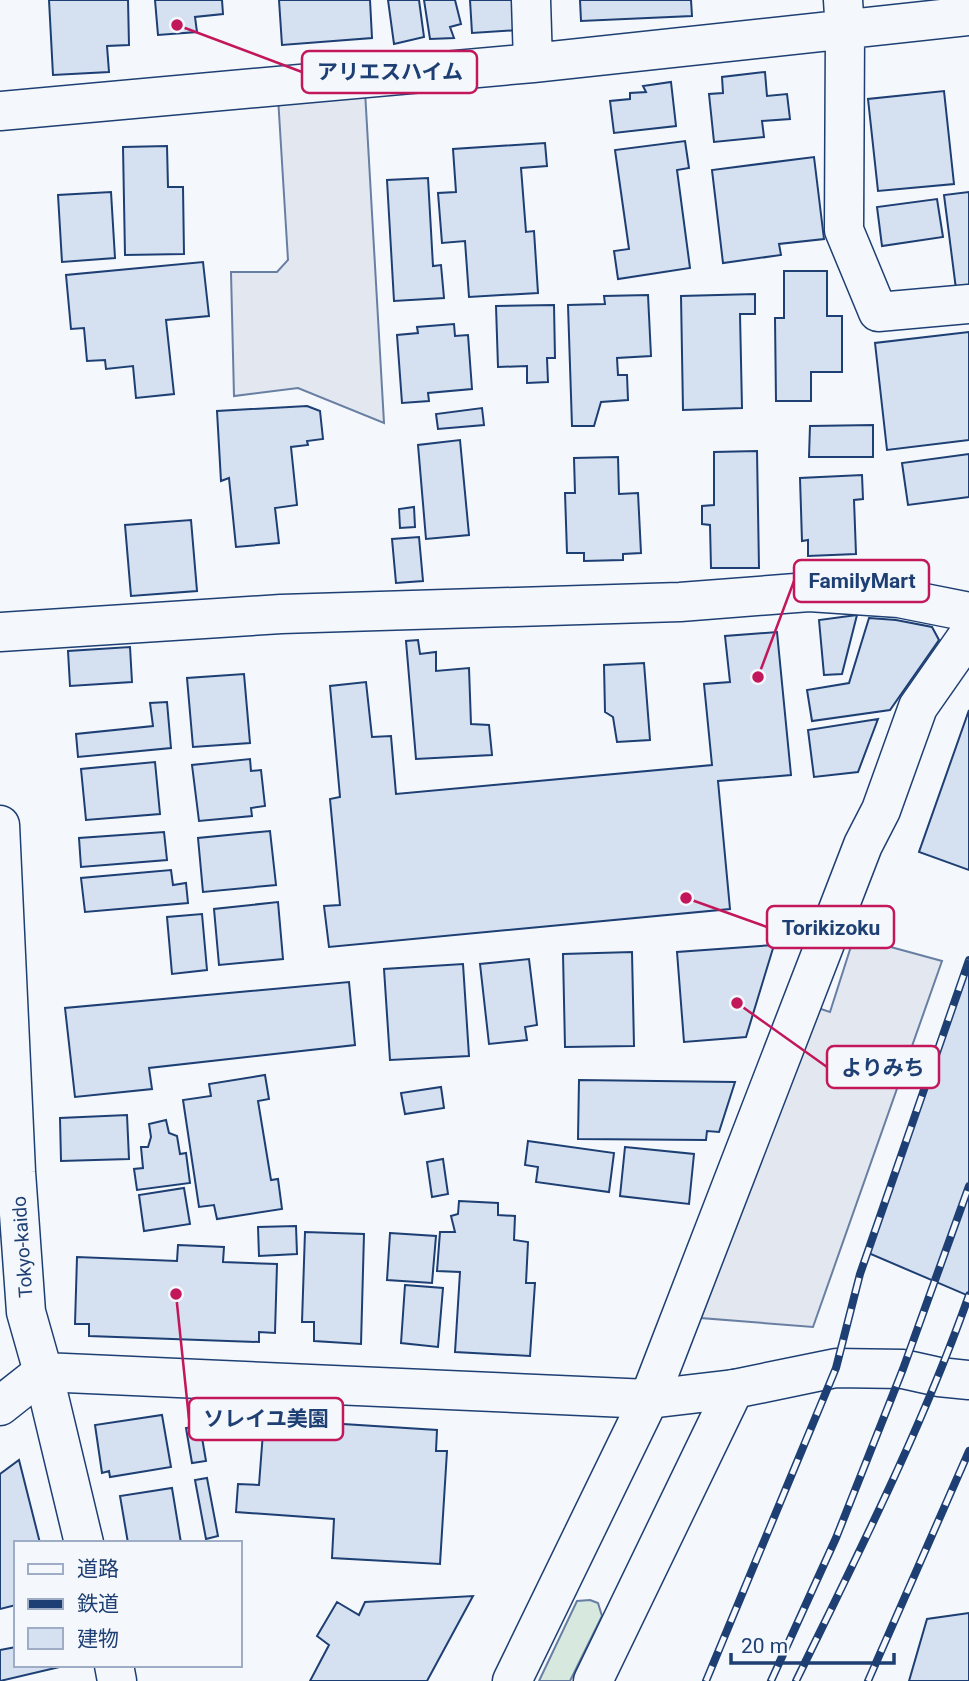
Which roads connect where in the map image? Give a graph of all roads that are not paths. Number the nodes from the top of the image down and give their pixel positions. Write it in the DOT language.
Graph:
graph roads {
  1 [pos="531,0"];
  2 [pos="844,16"];
  3 [pos="969,16"];
  4 [pos="533,63"];
  5 [pos="0,111"];
  6 [pos="969,304"];
  7 [pos="969,612"];
  8 [pos="0,632"];
  9 [pos="969,634"];
  10 [pos="0,825"];
  11 [pos="43,1372"];
  12 [pos="969,1380"];
  13 [pos="734,1389"];
  14 [pos="649,1399"];
  15 [pos="0,1406"];
  16 [pos="84,1541"];
  17 [pos="512,1681"];
  18 [pos="593,1681"];
  1 -- 4 [label="street"];
  2 -- 3 [label="street"];
  2 -- 4 [label="street"];
  2 -- 6 [label="street"];
  4 -- 5 [label="street"];
  7 -- 8 [label="street"];
  9 -- 14 [label="street"];
  10 -- 11 [label="street, Tokyo-kaido"];
  11 -- 14 [label="street"];
  11 -- 15 [label="street"];
  11 -- 16 [label="street, Tokyo-kaido"];
  12 -- 13 [label="street"];
  13 -- 14 [label="street"];
  13 -- 18 [label="street"];
  14 -- 17 [label="street"];
}
